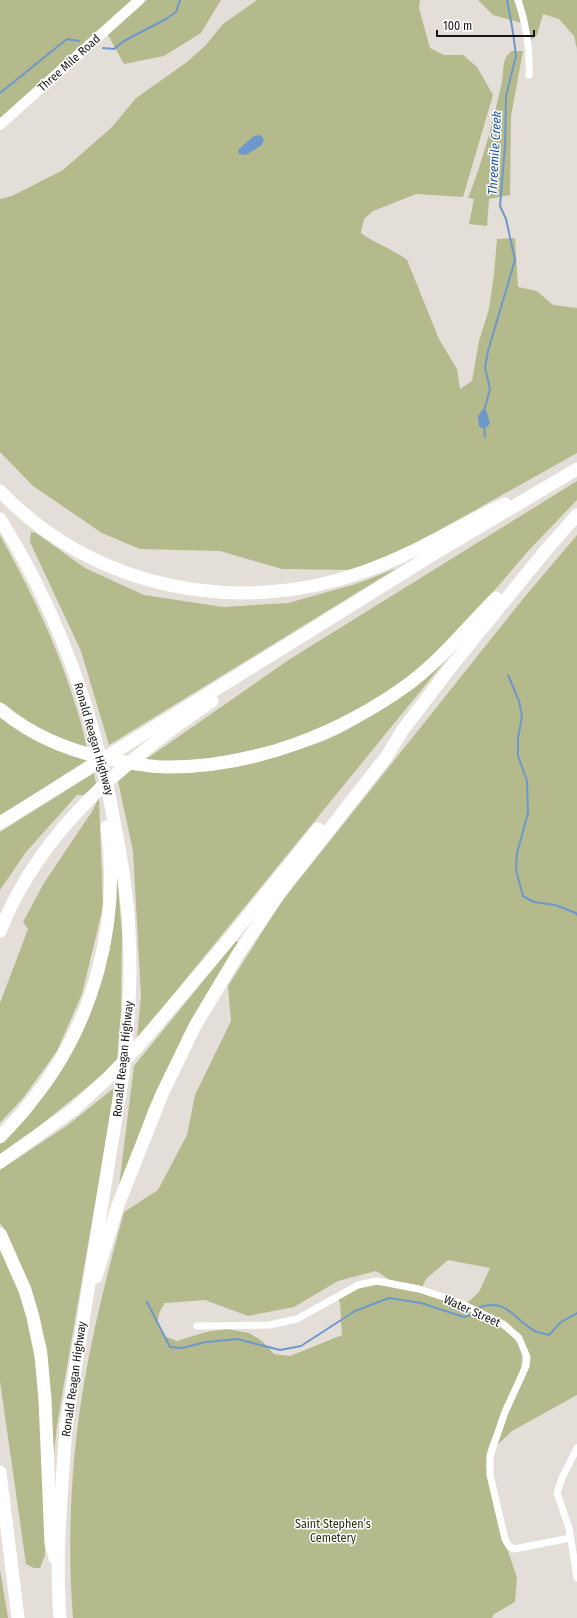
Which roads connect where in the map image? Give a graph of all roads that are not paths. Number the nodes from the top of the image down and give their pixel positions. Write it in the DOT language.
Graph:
graph roads {
  1 [pos="139,0"];
  2 [pos="518,0"];
  3 [pos="529,75"];
  4 [pos="0,125"];
  5 [pos="577,469"];
  6 [pos="546,488"];
  7 [pos="0,491"];
  8 [pos="577,515"];
  9 [pos="0,519"];
  10 [pos="567,526"];
  11 [pos="271,656"];
  12 [pos="0,709"];
  13 [pos="402,731"];
  14 [pos="107,804"];
  15 [pos="0,823"];
  16 [pos="0,931"];
  17 [pos="0,1137"];
  18 [pos="0,1162"];
  19 [pos="0,1234"];
  20 [pos="85,1309"];
  21 [pos="197,1326"];
  22 [pos="577,1448"];
  23 [pos="0,1472"];
  24 [pos="0,1524"];
  25 [pos="570,1538"];
  26 [pos="10,1555"];
  27 [pos="59,1573"];
  28 [pos="577,1578"];
  29 [pos="18,1618"];
  30 [pos="60,1618"];
  1 -- 4 [label="street, Three Mile Road"];
  2 -- 3 [label="street"];
  5 -- 6 [label="highway"];
  6 -- 7 [label="highway"];
  6 -- 11 [label="highway"];
  8 -- 10 [label="highway"];
  9 -- 14 [label="highway, Ronald Reagan Highway"];
  10 -- 12 [label="highway"];
  10 -- 13 [label="highway"];
  11 -- 15 [label="highway"];
  11 -- 16 [label="highway"];
  13 -- 18 [label="highway"];
  13 -- 20 [label="highway"];
  14 -- 17 [label="highway"];
  14 -- 20 [label="highway, Ronald Reagan Highway"];
  19 -- 27 [label="highway"];
  20 -- 27 [label="highway, Ronald Reagan Highway"];
  21 -- 25 [label="street, Water Street"];
  22 -- 25 [label="street"];
  23 -- 26 [label="highway"];
  24 -- 26 [label="highway"];
  25 -- 28 [label="street"];
  26 -- 29 [label="highway"];
  27 -- 30 [label="highway, Ronald Reagan Highway"];
}
